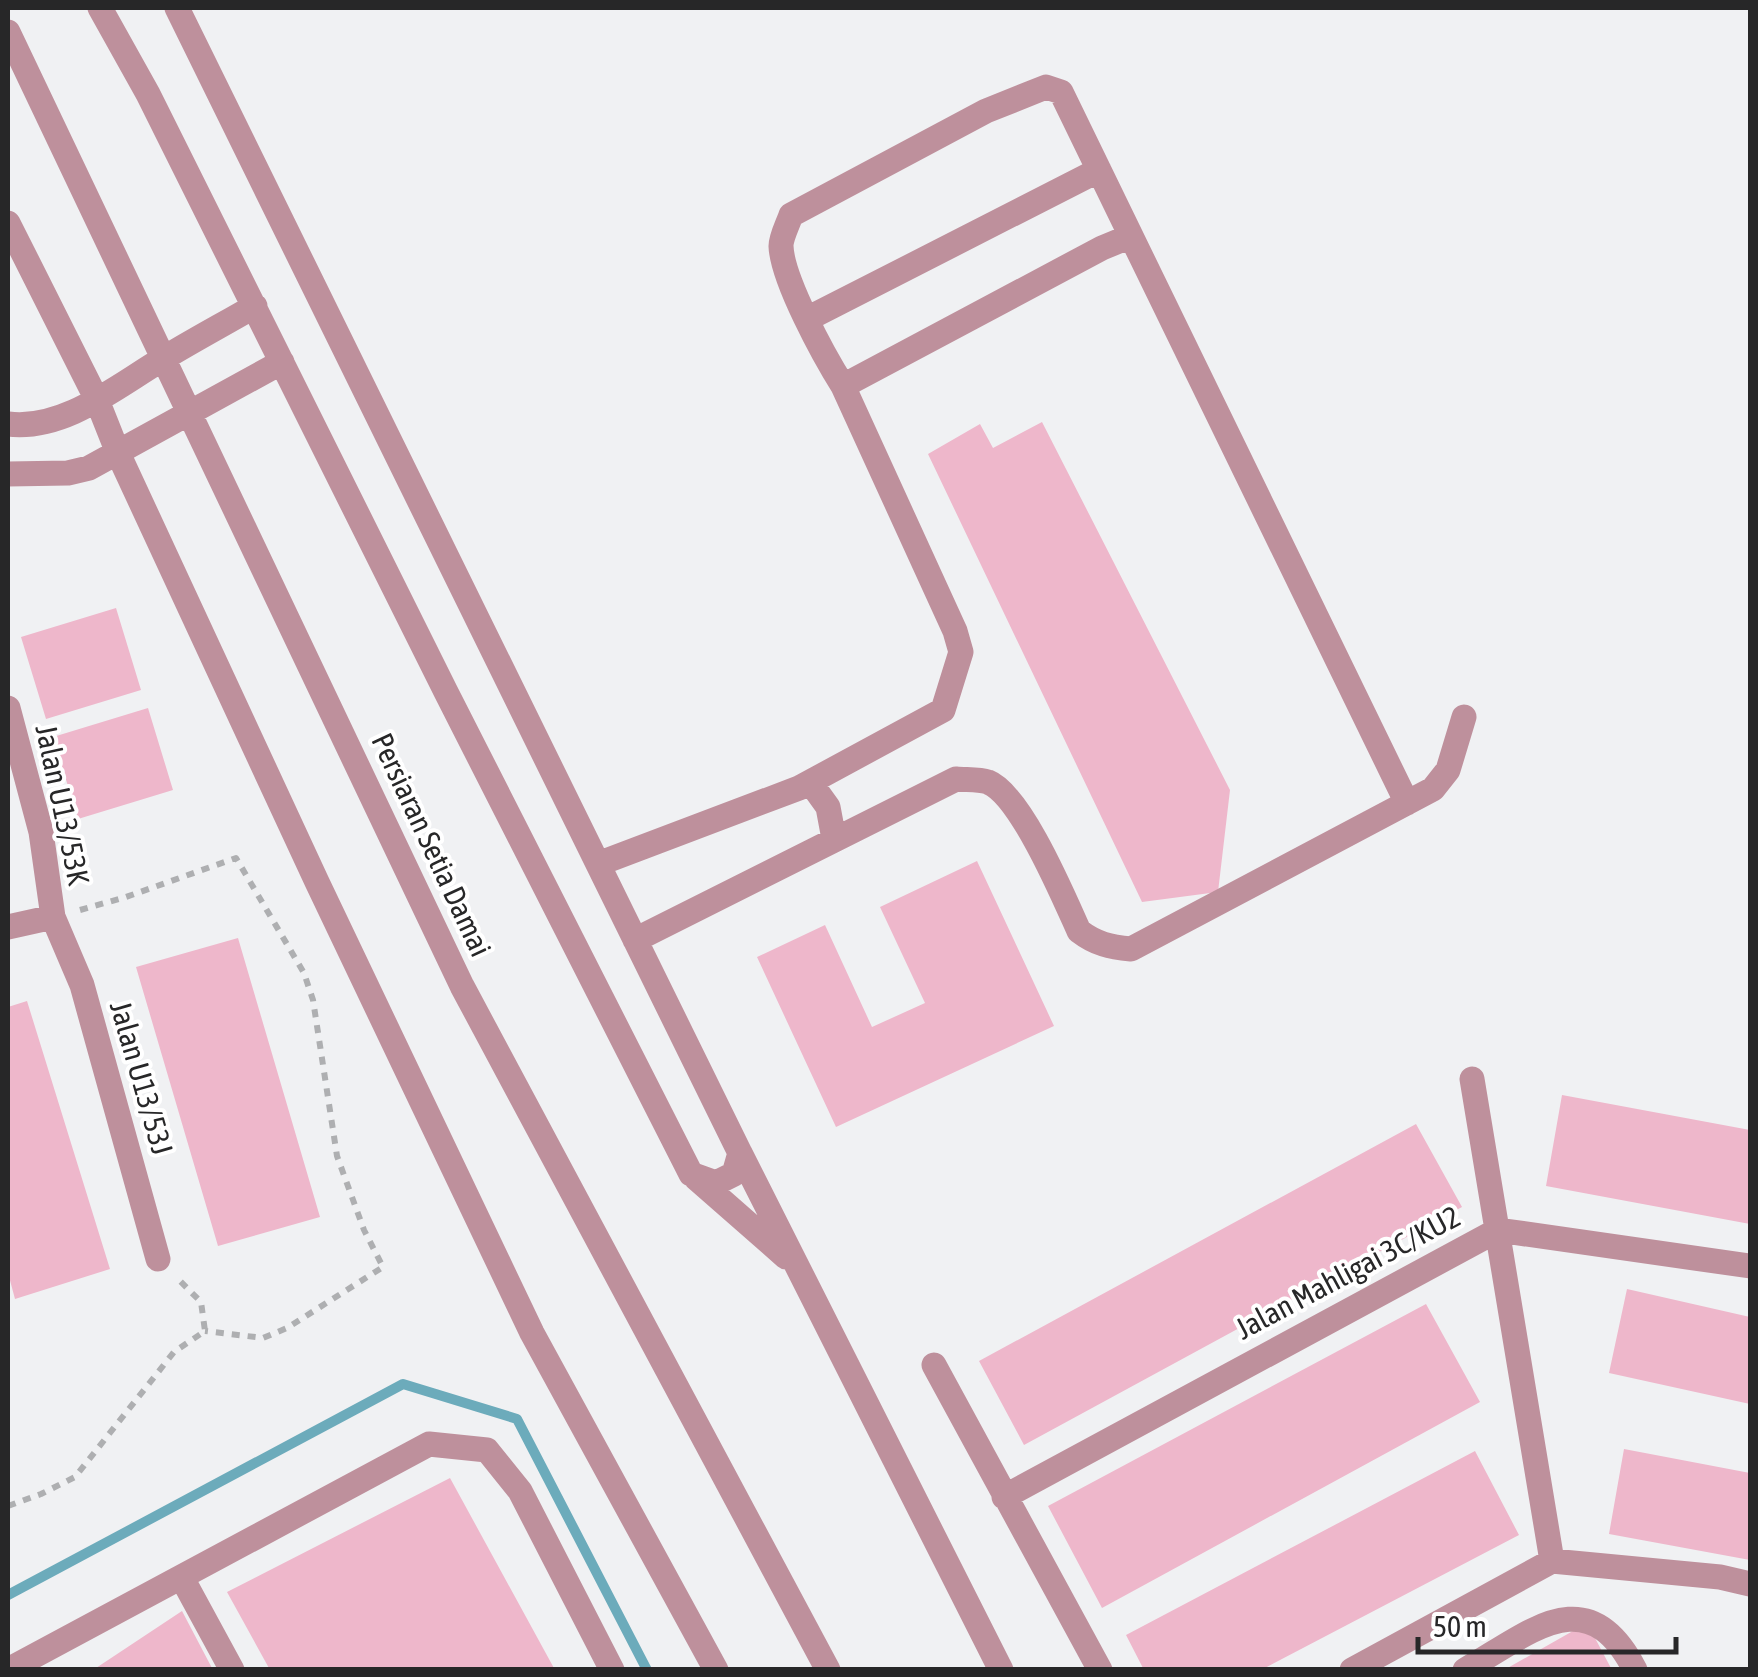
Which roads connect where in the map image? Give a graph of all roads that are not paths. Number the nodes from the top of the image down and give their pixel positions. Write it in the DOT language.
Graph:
graph roads {
  1 [pos="100,8"];
  2 [pos="177,8"];
  3 [pos="8,32"];
  4 [pos="1099,170"];
  5 [pos="8,222"];
  6 [pos="1132,236"];
  7 [pos="256,306"];
  8 [pos="807,319"];
  9 [pos="163,358"];
  10 [pos="282,362"];
  11 [pos="842,386"];
  12 [pos="96,400"];
  13 [pos="189,412"];
  14 [pos="8,424"];
  15 [pos="118,453"];
  16 [pos="8,474"];
  17 [pos="8,708"];
  18 [pos="1464,716"];
  19 [pos="810,782"];
  20 [pos="1407,803"];
  21 [pos="834,840"];
  22 [pos="598,864"];
  23 [pos="53,917"];
  24 [pos="8,927"];
  25 [pos="635,940"];
  26 [pos="1472,1078"];
  27 [pos="740,1154"];
  28 [pos="691,1174"];
  29 [pos="1498,1230"];
  30 [pos="158,1259"];
  31 [pos="1750,1266"];
  32 [pos="797,1267"];
  33 [pos="934,1365"];
  34 [pos="1004,1497"];
  35 [pos="1552,1561"];
  36 [pos="182,1578"];
  37 [pos="1750,1584"];
  38 [pos="1468,1669"];
  39 [pos="8,1670"];
  40 [pos="232,1670"];
  41 [pos="612,1670"];
  42 [pos="716,1670"];
  43 [pos="828,1670"];
  44 [pos="1001,1670"];
  45 [pos="1100,1670"];
  46 [pos="1352,1670"];
  47 [pos="1636,1670"];
  1 -- 7 [label="street"];
  2 -- 22 [label="street"];
  3 -- 9 [label="street, Persiaran Setia Damai"];
  4 -- 6 [label="street"];
  4 -- 8 [label="street"];
  4 -- 8 [label="street"];
  5 -- 12 [label="street"];
  6 -- 11 [label="street"];
  6 -- 20 [label="street"];
  7 -- 9 [label="street"];
  7 -- 10 [label="street"];
  8 -- 11 [label="street"];
  9 -- 12 [label="street"];
  9 -- 13 [label="street, Persiaran Setia Damai"];
  10 -- 13 [label="street"];
  10 -- 28 [label="street"];
  11 -- 19 [label="street"];
  12 -- 14 [label="street"];
  12 -- 15 [label="street"];
  13 -- 15 [label="street"];
  13 -- 43 [label="street, Persiaran Setia Damai"];
  15 -- 16 [label="street"];
  15 -- 42 [label="street"];
  17 -- 23 [label="street, Jalan U13/53K"];
  18 -- 20 [label="street"];
  19 -- 21 [label="street"];
  19 -- 22 [label="street"];
  20 -- 21 [label="street"];
  21 -- 25 [label="street"];
  22 -- 25 [label="street"];
  23 -- 24 [label="street"];
  23 -- 30 [label="street, Jalan U13/53J"];
  25 -- 27 [label="street"];
  26 -- 29 [label="street"];
  27 -- 28 [label="street"];
  27 -- 32 [label="street"];
  28 -- 32 [label="street"];
  29 -- 31 [label="street, Jalan Mahligai 3C/KU2"];
  29 -- 34 [label="street, Jalan Mahligai 3C/KU2"];
  29 -- 35 [label="street"];
  32 -- 44 [label="street"];
  33 -- 34 [label="street"];
  34 -- 45 [label="street"];
  35 -- 37 [label="street"];
  35 -- 46 [label="street"];
  36 -- 39 [label="street"];
  36 -- 40 [label="street"];
  36 -- 41 [label="street"];
  38 -- 47 [label="street"];
}
